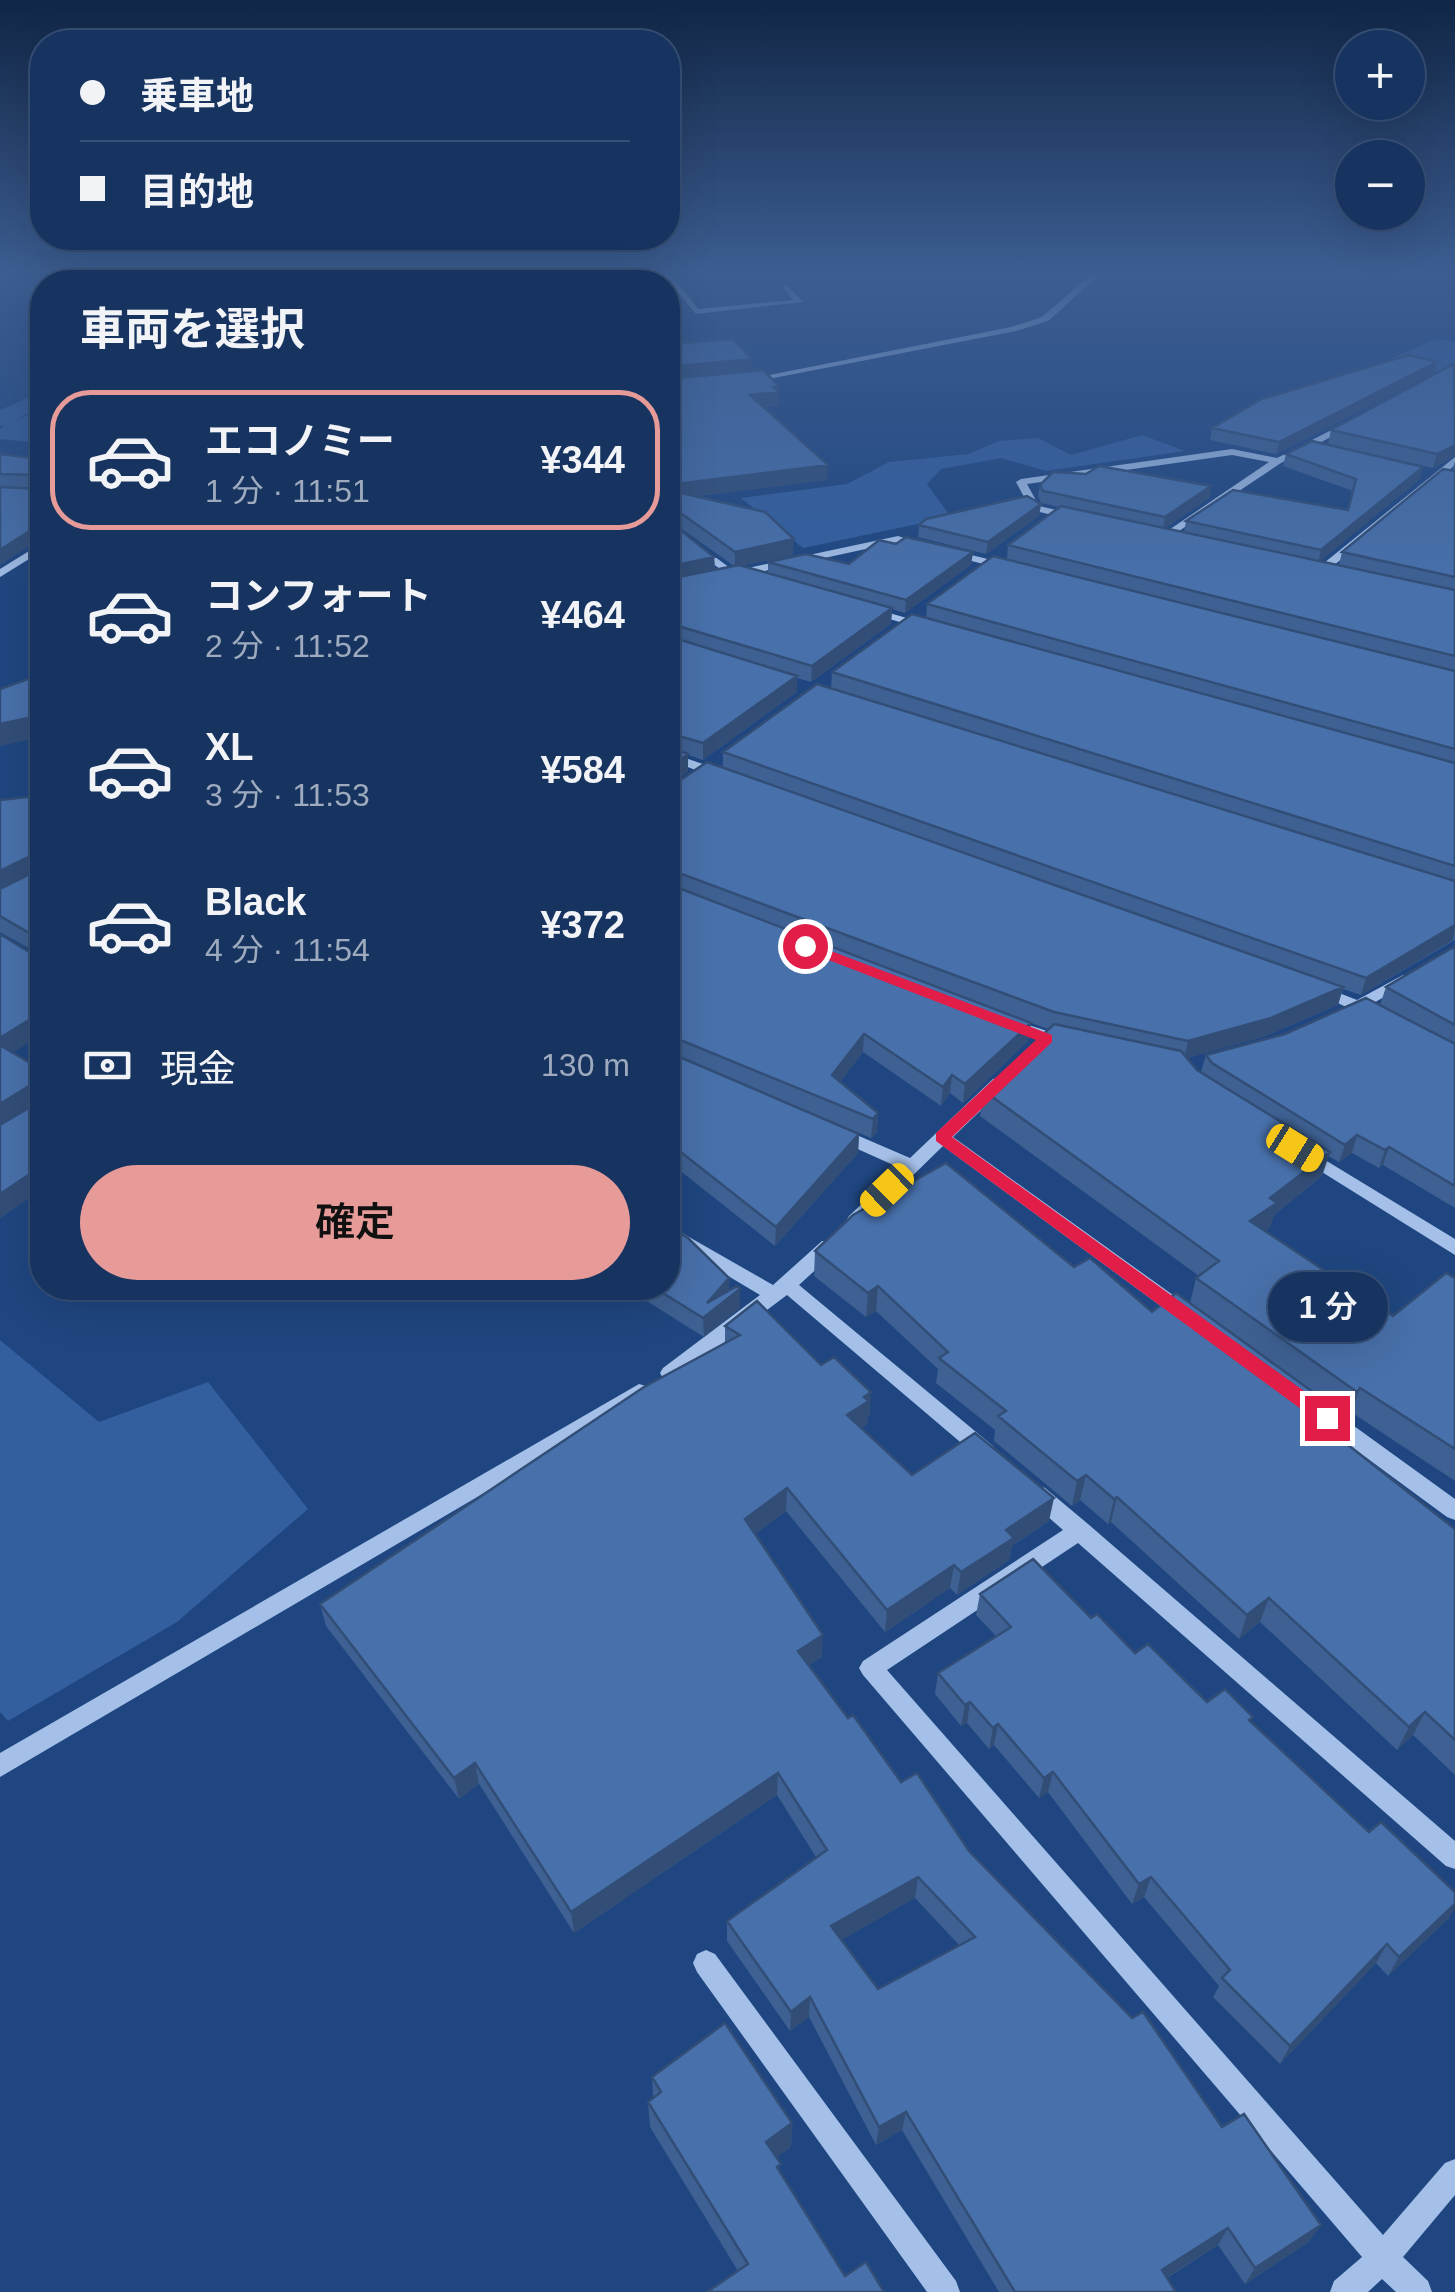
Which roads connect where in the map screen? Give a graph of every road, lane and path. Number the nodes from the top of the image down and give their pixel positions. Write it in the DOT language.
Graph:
graph roads {
  1 [pos="757,377"];
  2 [pos="735,381"];
  3 [pos="1362,417"];
  4 [pos="1309,446"];
  5 [pos="1326,450"];
  6 [pos="1455,460"];
  7 [pos="1278,461"];
  8 [pos="1416,471"];
  9 [pos="1434,475"];
  10 [pos="1455,480"];
  11 [pos="1056,513"];
  12 [pos="1093,521"];
  13 [pos="1042,523"];
  14 [pos="1148,532"];
  15 [pos="680,534"];
  16 [pos="1167,536"];
  17 [pos="1186,540"];
  18 [pos="1002,552"];
  19 [pos="30,554"];
  20 [pos="989,562"];
  21 [pos="1304,565"];
  22 [pos="1323,569"];
  23 [pos="1026,572"];
  24 [pos="1342,573"];
  25 [pos="0,574"];
  26 [pos="972,574"];
  27 [pos="730,576"];
  28 [pos="777,584"];
  29 [pos="852,605"];
  30 [pos="924,609"];
  31 [pos="908,621"];
  32 [pos="946,631"];
  33 [pos="892,632"];
  34 [pos="721,758"];
  35 [pos="680,763"];
  36 [pos="699,774"];
  37 [pos="743,783"];
  38 [pos="1424,967"];
  39 [pos="1305,985"];
  40 [pos="1362,1005"];
  41 [pos="1344,1013"];
  42 [pos="992,1018"];
  43 [pos="1393,1022"];
  44 [pos="1081,1046"];
  45 [pos="1007,1076"];
  46 [pos="824,1128"];
  47 [pos="942,1137"];
  48 [pos="1295,1148"];
  49 [pos="912,1166"];
  50 [pos="680,1238"];
  51 [pos="1455,1248"];
  52 [pos="781,1290"];
  53 [pos="1198,1324"];
  54 [pos="1295,1394"];
  55 [pos="1455,1511"];
  56 [pos="1080,1530"];
  57 [pos="0,1766"];
  58 [pos="1455,1857"];
  59 [pos="706,1963"];
  60 [pos="1455,2173"];
  61 [pos="1383,2258"];
  62 [pos="945,2292"];
  63 [pos="1345,2292"];
  64 [pos="1417,2292"];
  1 -- 2 [label="street"];
  3 -- 4 [label="street"];
  4 -- 5 [label="street"];
  4 -- 7 [label="street"];
  6 -- 9 [label="street"];
  7 -- 11 [label="street"];
  7 -- 16 [label="street"];
  8 -- 9 [label="street"];
  9 -- 10 [label="street"];
  9 -- 22 [label="street"];
  11 -- 12 [label="street"];
  11 -- 13 [label="street"];
  14 -- 16 [label="street"];
  15 -- 27 [label="street"];
  16 -- 17 [label="street"];
  18 -- 20 [label="street"];
  19 -- 25 [label="street"];
  20 -- 23 [label="street"];
  20 -- 26 [label="street"];
  20 -- 27 [label="street"];
  21 -- 22 [label="street"];
  22 -- 24 [label="street"];
  27 -- 28 [label="street"];
  29 -- 31 [label="street"];
  30 -- 31 [label="street"];
  31 -- 32 [label="street"];
  31 -- 33 [label="street"];
  34 -- 36 [label="street"];
  35 -- 36 [label="street"];
  36 -- 37 [label="street"];
  38 -- 40 [label="street"];
  39 -- 40 [label="street"];
  40 -- 41 [label="street"];
  40 -- 43 [label="street"];
  42 -- 44 [label="street"];
  45 -- 47 [label="street"];
  46 -- 49 [label="street"];
  47 -- 49 [label="street"];
  47 -- 53 [label="street"];
  48 -- 51 [label="street"];
  49 -- 52 [label="street"];
  50 -- 52 [label="street"];
  52 -- 56 [label="street"];
  52 -- 57 [label="street"];
  54 -- 55 [label="street"];
  56 -- 58 [label="street"];
  56 -- 61 [label="street"];
  59 -- 62 [label="street"];
  60 -- 61 [label="street"];
  61 -- 63 [label="street"];
  61 -- 64 [label="street"];
}
